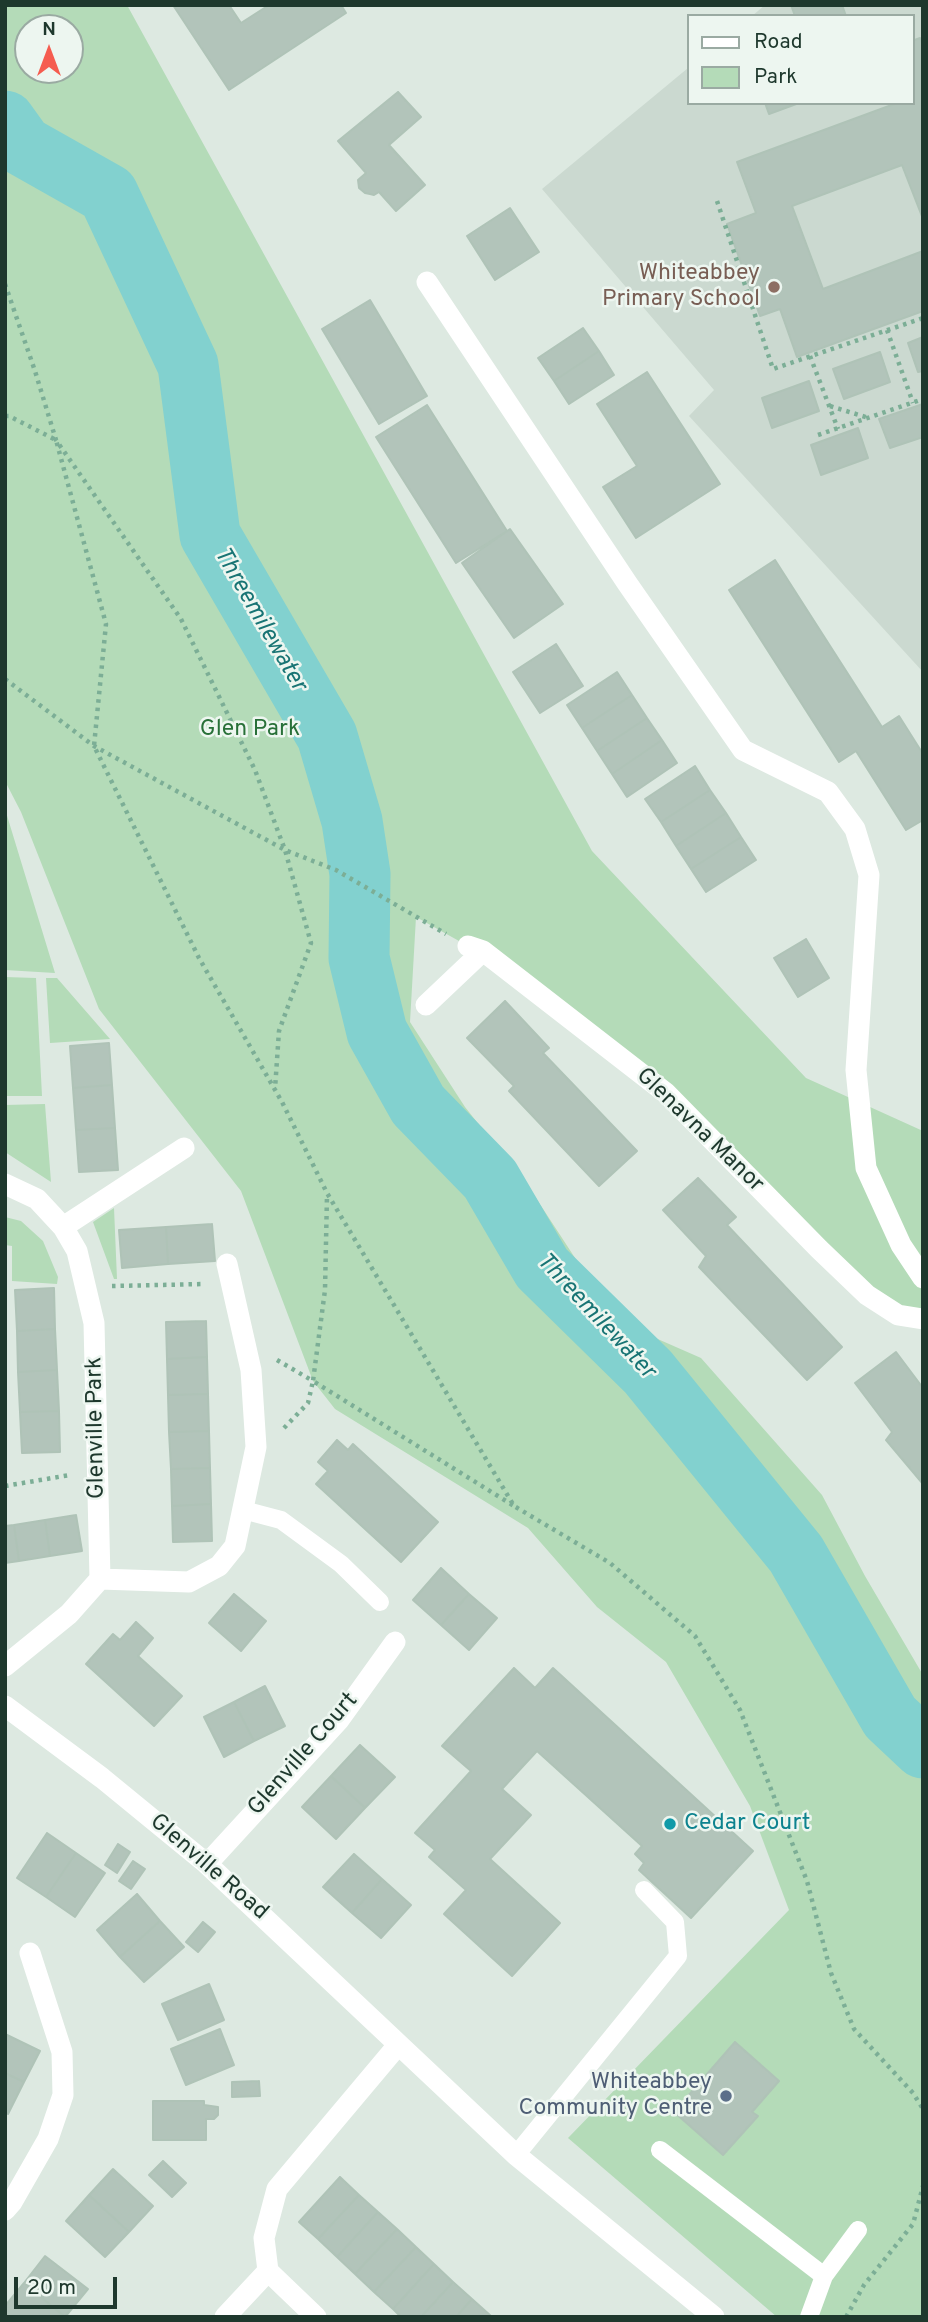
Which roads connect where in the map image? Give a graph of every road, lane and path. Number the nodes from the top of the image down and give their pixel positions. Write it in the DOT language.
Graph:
graph roads {
  1 [pos="717,201"];
  2 [pos="427,282"];
  3 [pos="5,284"];
  4 [pos="923,318"];
  5 [pos="887,330"];
  6 [pos="810,356"];
  7 [pos="923,400"];
  8 [pos="913,403"];
  9 [pos="829,406"];
  10 [pos="5,416"];
  11 [pos="869,418"];
  12 [pos="838,429"];
  13 [pos="818,435"];
  14 [pos="56,440"];
  15 [pos="5,679"];
  16 [pos="94,746"];
  17 [pos="285,850"];
  18 [pos="416,917"];
  19 [pos="426,1005"];
  20 [pos="275,1092"];
  21 [pos="184,1148"];
  22 [pos="5,1184"];
  23 [pos="327,1193"];
  24 [pos="63,1227"];
  25 [pos="228,1274"];
  26 [pos="923,1278"];
  27 [pos="85,1287"];
  28 [pos="923,1319"];
  29 [pos="251,1370"];
  30 [pos="313,1381"];
  31 [pos="281,1430"];
  32 [pos="98,1471"];
  33 [pos="5,1486"];
  34 [pos="514,1506"];
  35 [pos="243,1510"];
  36 [pos="100,1579"];
  37 [pos="380,1602"];
  38 [pos="395,1642"];
  39 [pos="5,1667"];
  40 [pos="5,1706"];
  41 [pos="207,1864"];
  42 [pos="644,1890"];
  43 [pos="30,1953"];
  44 [pos="398,2045"];
  45 [pos="923,2109"];
  46 [pos="660,2150"];
  47 [pos="516,2155"];
  48 [pos="923,2186"];
  49 [pos="5,2210"];
  50 [pos="858,2230"];
  51 [pos="268,2271"];
  52 [pos="824,2276"];
  53 [pos="225,2317"];
  54 [pos="316,2317"];
  55 [pos="714,2317"];
  56 [pos="809,2317"];
  57 [pos="846,2317"];
  1 -- 6 [label="path"];
  2 -- 26 [label="street"];
  3 -- 14 [label="path"];
  4 -- 5 [label="path"];
  5 -- 6 [label="path"];
  5 -- 8 [label="path"];
  6 -- 9 [label="path"];
  7 -- 8 [label="path"];
  8 -- 11 [label="path"];
  9 -- 11 [label="path"];
  9 -- 12 [label="path"];
  10 -- 14 [label="path"];
  11 -- 12 [label="path"];
  12 -- 13 [label="path"];
  14 -- 16 [label="path"];
  14 -- 17 [label="path"];
  15 -- 16 [label="path"];
  16 -- 17 [label="path"];
  16 -- 20 [label="path"];
  17 -- 18 [label="path"];
  17 -- 20 [label="path"];
  19 -- 28 [label="street, Glenavna Manor"];
  20 -- 23 [label="path"];
  21 -- 24 [label="street"];
  22 -- 24 [label="street, Glenville Park"];
  23 -- 30 [label="path"];
  23 -- 34 [label="path"];
  24 -- 27 [label="street, Glenville Park"];
  25 -- 27 [label="path"];
  25 -- 29 [label="street"];
  27 -- 32 [label="street, Glenville Park"];
  29 -- 30 [label="path"];
  29 -- 35 [label="street"];
  30 -- 31 [label="path"];
  30 -- 34 [label="path"];
  32 -- 33 [label="path"];
  32 -- 36 [label="street, Glenville Park"];
  34 -- 45 [label="path"];
  35 -- 36 [label="street"];
  35 -- 37 [label="lane"];
  36 -- 39 [label="street"];
  38 -- 41 [label="street, Glenville Court"];
  40 -- 41 [label="street, Glenville Road"];
  41 -- 44 [label="street, Glenville Road"];
  42 -- 47 [label="lane"];
  43 -- 49 [label="street"];
  44 -- 47 [label="street, Glenville Road"];
  44 -- 51 [label="street"];
  46 -- 52 [label="lane"];
  47 -- 55 [label="street, Glenville Road"];
  48 -- 57 [label="path"];
  50 -- 52 [label="lane"];
  51 -- 53 [label="street"];
  51 -- 54 [label="street"];
  52 -- 56 [label="lane"];
}
